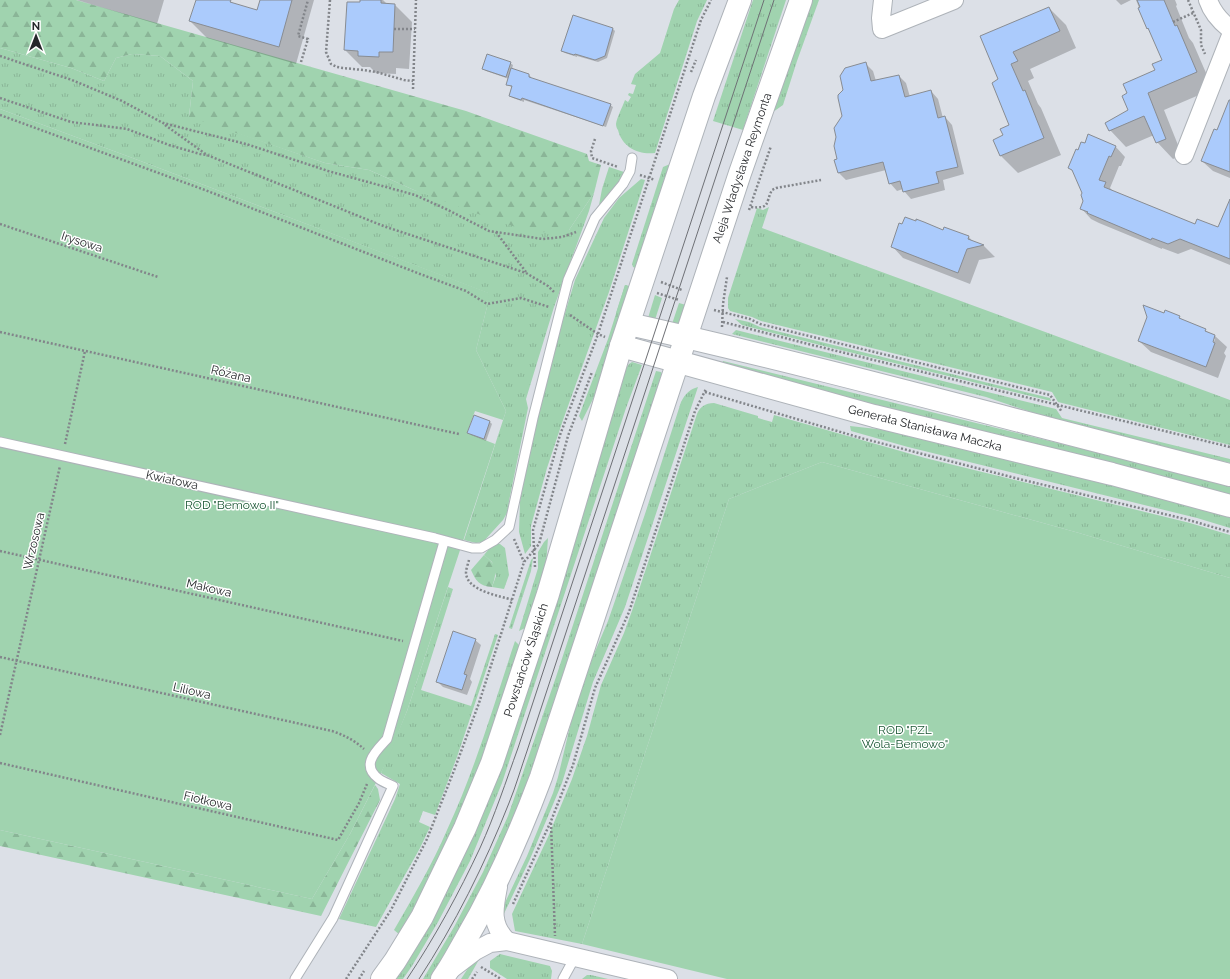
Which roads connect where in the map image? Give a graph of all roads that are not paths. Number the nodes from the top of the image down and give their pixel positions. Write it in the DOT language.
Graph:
graph roads {
  1 [pos="740,0"];
  2 [pos="801,0"];
  3 [pos="883,0"];
  4 [pos="954,0"];
  5 [pos="1208,0"];
  6 [pos="1230,29"];
  7 [pos="1230,38"];
  8 [pos="1184,155"];
  9 [pos="632,158"];
  10 [pos="629,324"];
  11 [pos="685,337"];
  12 [pos="612,345"];
  13 [pos="676,362"];
  14 [pos="0,442"];
  15 [pos="1230,475"];
  16 [pos="1230,506"];
  17 [pos="444,542"];
  18 [pos="500,876"];
  19 [pos="501,941"];
  20 [pos="575,957"];
  21 [pos="374,974"];
  22 [pos="445,975"];
  23 [pos="295,979"];
  24 [pos="563,979"];
  25 [pos="668,979"];
  1 -- 10 [label="main road"];
  2 -- 11 [label="main road, Aleja Władysława Reymonta"];
  3 -- 4 [label="street"];
  5 -- 6 [label="street"];
  7 -- 8 [label="street"];
  9 -- 17 [label="lane, Kwiatowa"];
  10 -- 11 [label="main road"];
  10 -- 12 [label="main road, Powstańców Śląskich"];
  11 -- 13 [label="main road"];
  11 -- 15 [label="main road"];
  12 -- 13 [label="main road, Generała Stanisława Maczka"];
  12 -- 21 [label="main road, Powstańców Śląskich"];
  13 -- 16 [label="main road, Generała Stanisława Maczka"];
  13 -- 18 [label="main road"];
  14 -- 17 [label="lane, Kwiatowa"];
  17 -- 23 [label="lane"];
  18 -- 19 [label="street"];
  18 -- 22 [label="main road"];
  19 -- 20 [label="street"];
  19 -- 22 [label="street"];
  20 -- 24 [label="lane"];
  20 -- 25 [label="street"];
}
